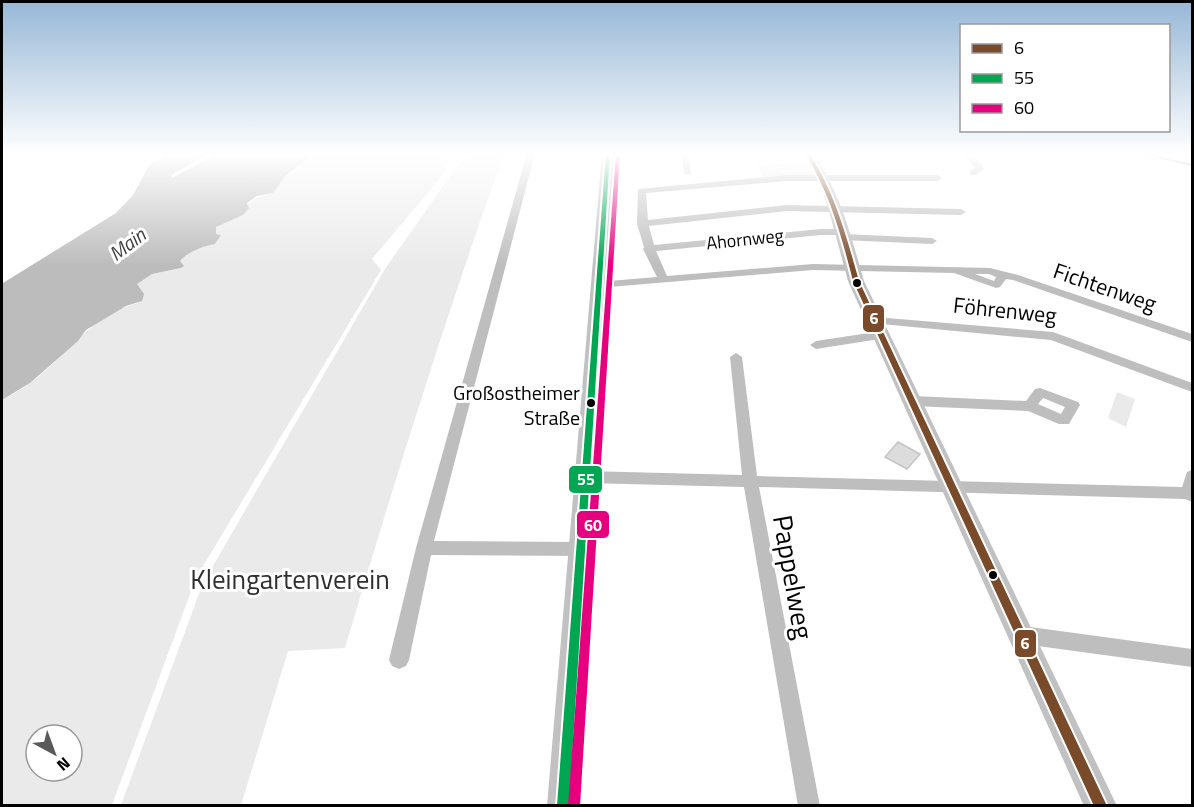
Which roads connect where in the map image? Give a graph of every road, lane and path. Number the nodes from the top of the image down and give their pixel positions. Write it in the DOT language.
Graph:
graph roads {
  1 [pos="521,191"];
  2 [pos="605,191"];
  3 [pos="644,191"];
  4 [pos="829,191"];
  5 [pos="836,207"];
  6 [pos="961,212"];
  7 [pos="642,224"];
  8 [pos="842,235"];
  9 [pos="932,241"];
  10 [pos="648,249"];
  11 [pos="850,266"];
  12 [pos="664,280"];
  13 [pos="609,284"];
  14 [pos="879,328"];
  15 [pos="1192,338"];
  16 [pos="816,345"];
  17 [pos="736,357"];
  18 [pos="1192,388"];
  19 [pos="913,401"];
  20 [pos="1030,406"];
  21 [pos="1192,476"];
  22 [pos="586,477"];
  23 [pos="750,480"];
  24 [pos="954,487"];
  25 [pos="1190,494"];
  26 [pos="424,548"];
  27 [pos="580,549"];
  28 [pos="1023,634"];
  29 [pos="1192,658"];
  30 [pos="399,660"];
  31 [pos="563,806"];
  32 [pos="809,806"];
  33 [pos="1101,806"];
  1 -- 26 [label="street"];
  2 -- 22 [label="street"];
  3 -- 7 [label="street"];
  4 -- 5 [label="street"];
  5 -- 6 [label="street"];
  5 -- 7 [label="street"];
  5 -- 8 [label="street"];
  7 -- 10 [label="street"];
  8 -- 9 [label="street, Ahornweg"];
  8 -- 10 [label="street, Ahornweg"];
  8 -- 11 [label="street"];
  10 -- 12 [label="street"];
  11 -- 12 [label="street"];
  11 -- 14 [label="street"];
  11 -- 15 [label="street, Fichtenweg"];
  12 -- 13 [label="street"];
  14 -- 16 [label="street, Föhrenweg"];
  14 -- 18 [label="street, Föhrenweg"];
  14 -- 19 [label="street"];
  17 -- 23 [label="street, Pappelweg"];
  19 -- 20 [label="street"];
  19 -- 24 [label="street"];
  21 -- 25 [label="street"];
  22 -- 23 [label="street"];
  22 -- 27 [label="street"];
  23 -- 24 [label="street"];
  23 -- 32 [label="street, Pappelweg"];
  24 -- 25 [label="street"];
  24 -- 28 [label="street"];
  26 -- 27 [label="street"];
  26 -- 30 [label="street"];
  27 -- 31 [label="street"];
  28 -- 29 [label="street"];
  28 -- 33 [label="street"];
}
